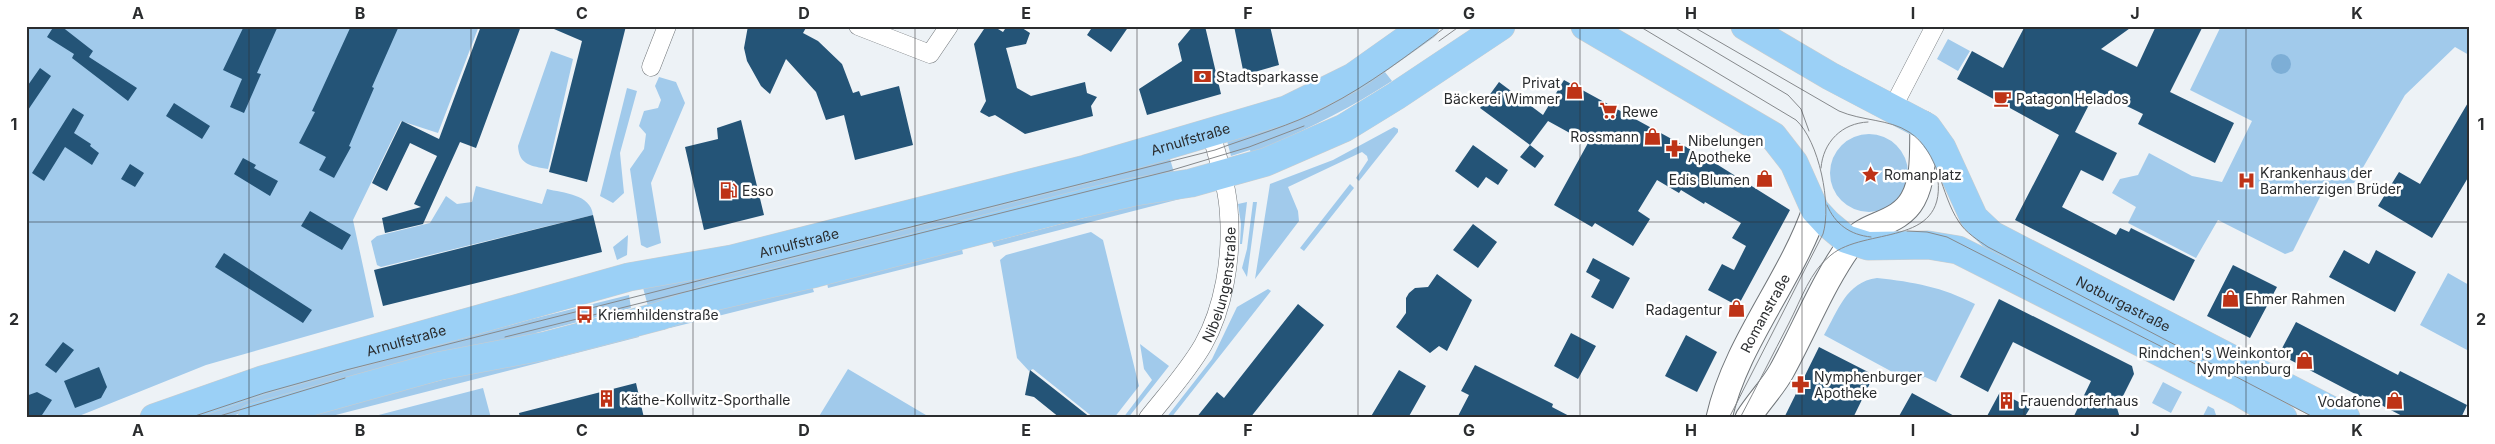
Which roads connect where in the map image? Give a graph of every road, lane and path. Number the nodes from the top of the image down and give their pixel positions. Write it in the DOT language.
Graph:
graph roads {
  1 [pos="667,26"];
  2 [pos="858,26"];
  3 [pos="949,26"];
  4 [pos="1424,26"];
  5 [pos="1501,26"];
  6 [pos="1585,26"];
  7 [pos="1745,26"];
  8 [pos="1935,26"];
  9 [pos="651,67"];
  10 [pos="1893,107"];
  11 [pos="1923,124"];
  12 [pos="1211,133"];
  13 [pos="1222,175"];
  14 [pos="1816,210"];
  15 [pos="1852,242"];
  16 [pos="2274,415"];
  17 [pos="154,418"];
  18 [pos="252,418"];
  19 [pos="1148,418"];
  20 [pos="1719,418"];
  21 [pos="1748,418"];
  22 [pos="2346,418"];
  1 -- 9 [label="street"];
  2 -- 3 [label="street"];
  4 -- 12 [label="main road, Arnulfstraße"];
  5 -- 13 [label="main road"];
  6 -- 14 [label="main road"];
  7 -- 10 [label="main road"];
  8 -- 10 [label="street"];
  10 -- 11 [label="main road"];
  11 -- 15 [label="main road"];
  11 -- 22 [label="main road, Notburgastraße"];
  12 -- 13 [label="street, Nibelungenstraße"];
  12 -- 17 [label="main road, Arnulfstraße"];
  13 -- 18 [label="main road"];
  13 -- 19 [label="street, Nibelungenstraße"];
  14 -- 15 [label="main road"];
  14 -- 20 [label="main road, Romanstraße"];
  15 -- 16 [label="main road, Notburgastraße"];
  15 -- 21 [label="main road"];
}
